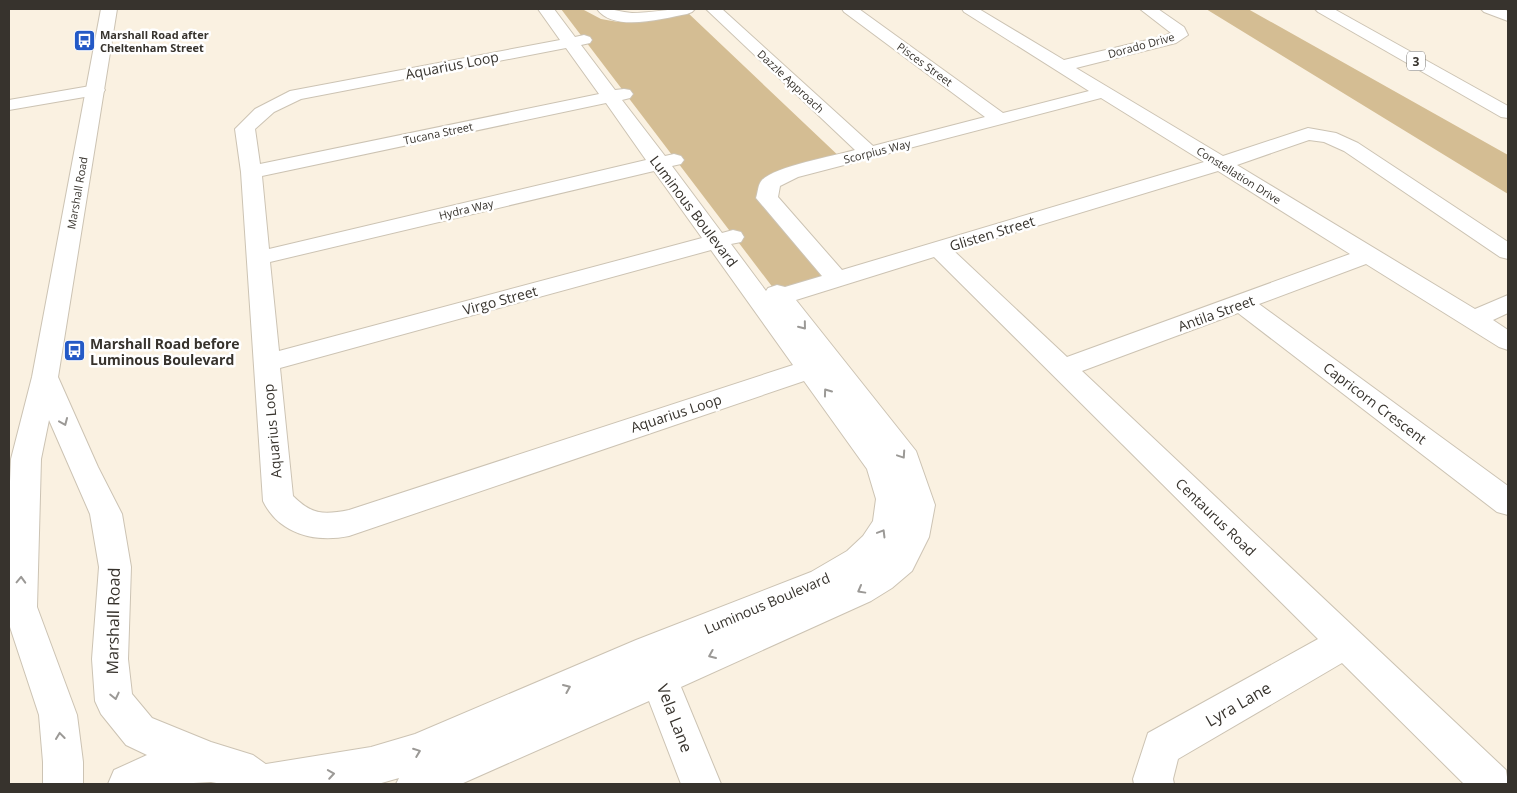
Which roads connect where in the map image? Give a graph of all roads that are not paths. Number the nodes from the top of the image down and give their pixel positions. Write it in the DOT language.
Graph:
graph roads {
  1 [pos="109,9"];
  2 [pos="546,9"];
  3 [pos="561,9"];
  4 [pos="605,9"];
  5 [pos="687,9"];
  6 [pos="713,9"];
  7 [pos="849,9"];
  8 [pos="974,9"];
  9 [pos="1148,9"];
  10 [pos="1323,9"];
  11 [pos="1338,9"];
  12 [pos="1489,9"];
  13 [pos="1508,16"];
  14 [pos="578,41"];
  15 [pos="1062,66"];
  16 [pos="96,90"];
  17 [pos="1104,92"];
  18 [pos="617,95"];
  19 [pos="1508,102"];
  20 [pos="9,105"];
  21 [pos="1508,113"];
  22 [pos="1001,120"];
  23 [pos="869,153"];
  24 [pos="667,162"];
  25 [pos="1220,164"];
  26 [pos="251,172"];
  27 [pos="725,239"];
  28 [pos="939,249"];
  29 [pos="1508,252"];
  30 [pos="1369,255"];
  31 [pos="258,258"];
  32 [pos="837,279"];
  33 [pos="772,300"];
  34 [pos="1241,303"];
  35 [pos="1508,303"];
  36 [pos="1474,320"];
  37 [pos="1508,341"];
  38 [pos="266,363"];
  39 [pos="821,365"];
  40 [pos="1062,369"];
  41 [pos="45,377"];
  42 [pos="1508,503"];
  43 [pos="1346,642"];
  44 [pos="654,665"];
  45 [pos="211,762"];
  46 [pos="63,784"];
  47 [pos="128,784"];
  48 [pos="260,784"];
  49 [pos="266,784"];
  50 [pos="416,784"];
  51 [pos="701,784"];
  52 [pos="1154,784"];
  53 [pos="1492,784"];
  1 -- 16 [label="main road, Marshall Road"];
  2 -- 14 [label="main road, Luminous Boulevard"];
  3 -- 14 [label="main road, Luminous Boulevard"];
  4 -- 5 [label="main road"];
  6 -- 23 [label="main road, Dazzle Approach"];
  7 -- 22 [label="main road, Pisces Street"];
  8 -- 15 [label="main road, Constellation Drive"];
  9 -- 15 [label="main road, Dorado Drive"];
  10 -- 21 [label="main road, 3"];
  11 -- 19 [label="main road, 3"];
  12 -- 13 [label="main road"];
  14 -- 18 [label="main road, Luminous Boulevard"];
  14 -- 26 [label="main road, Aquarius Loop"];
  15 -- 17 [label="main road, Constellation Drive"];
  16 -- 20 [label="main road"];
  16 -- 41 [label="main road, Marshall Road"];
  17 -- 22 [label="main road, Scorpius Way"];
  17 -- 25 [label="main road, Constellation Drive"];
  18 -- 24 [label="main road, Luminous Boulevard"];
  18 -- 26 [label="main road, Tucana Street"];
  22 -- 23 [label="main road, Scorpius Way"];
  23 -- 32 [label="main road, Scorpius Way"];
  24 -- 27 [label="main road, Luminous Boulevard"];
  24 -- 31 [label="main road, Hydra Way"];
  25 -- 28 [label="main road, Glisten Street"];
  25 -- 29 [label="main road, Glisten Street"];
  25 -- 30 [label="main road, Constellation Drive"];
  26 -- 31 [label="main road, Aquarius Loop"];
  27 -- 33 [label="main road, Luminous Boulevard"];
  27 -- 38 [label="main road, Virgo Street"];
  28 -- 32 [label="main road, Glisten Street"];
  28 -- 40 [label="main road, Centaurus Road"];
  30 -- 34 [label="main road, Antila Street"];
  30 -- 36 [label="main road, Constellation Drive"];
  31 -- 38 [label="main road, Aquarius Loop"];
  32 -- 33 [label="main road, Glisten Street"];
  33 -- 39 [label="main road, Luminous Boulevard"];
  34 -- 40 [label="main road, Antila Street"];
  34 -- 42 [label="main road, Capricorn Crescent"];
  35 -- 36 [label="main road"];
  36 -- 37 [label="main road, Constellation Drive"];
  38 -- 39 [label="main road, Aquarius Loop"];
  39 -- 44 [label="main road, Luminous Boulevard"];
  40 -- 43 [label="main road, Centaurus Road"];
  41 -- 45 [label="main road, Marshall Road, one-way"];
  46 -- 41 [label="main road, Marshall Road, one-way"];
  43 -- 52 [label="main road, Lyra Lane"];
  43 -- 53 [label="main road, Centaurus Road"];
  49 -- 44 [label="main road, Luminous Boulevard, one-way"];
  44 -- 50 [label="main road, Luminous Boulevard"];
  44 -- 51 [label="main road, Vela Lane"];
  45 -- 47 [label="main road, Marshall Road"];
  45 -- 48 [label="main road, Marshall Road"];
}
